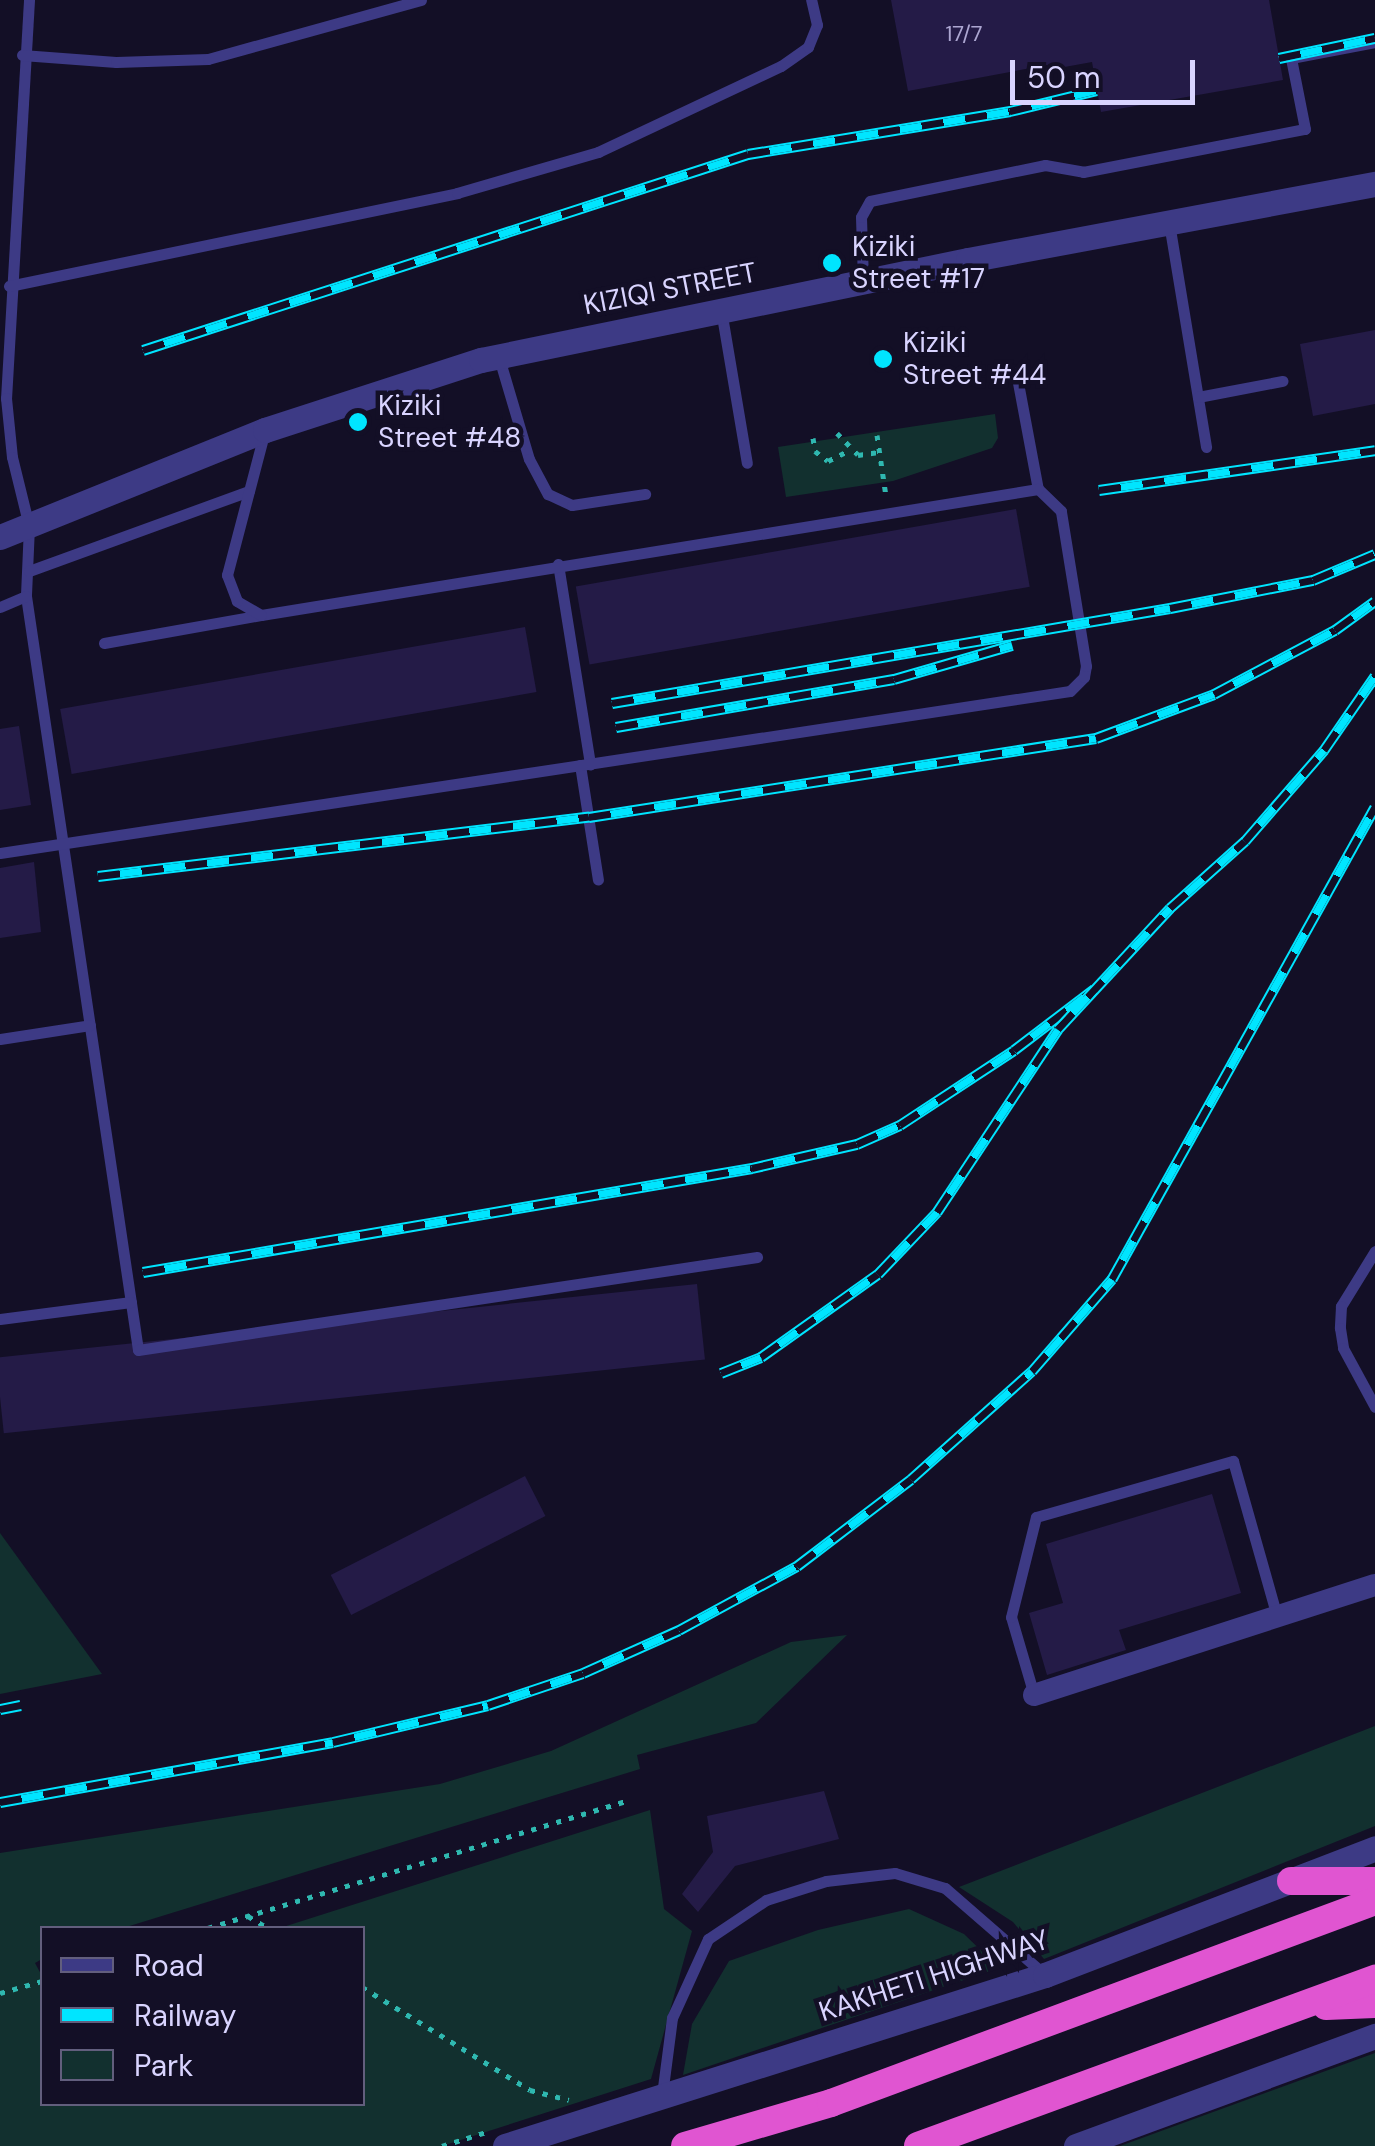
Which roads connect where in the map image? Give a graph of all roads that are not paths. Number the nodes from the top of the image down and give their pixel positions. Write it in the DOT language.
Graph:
graph roads {
  1 [pos="29,0"];
  2 [pos="421,0"];
  3 [pos="811,0"];
  4 [pos="1375,42"];
  5 [pos="22,55"];
  6 [pos="1375,184"];
  7 [pos="1169,222"];
  8 [pos="863,281"];
  9 [pos="9,286"];
  10 [pos="721,310"];
  11 [pos="498,356"];
  12 [pos="1016,372"];
  13 [pos="1282,381"];
  14 [pos="1198,397"];
  15 [pos="265,430"];
  16 [pos="1206,448"];
  17 [pos="748,463"];
  18 [pos="1038,489"];
  19 [pos="249,492"];
  20 [pos="645,494"];
  21 [pos="30,526"];
  22 [pos="0,537"];
  23 [pos="558,564"];
  24 [pos="30,572"];
  25 [pos="26,596"];
  26 [pos="0,607"];
  27 [pos="260,615"];
  28 [pos="104,643"];
  29 [pos="585,764"];
  30 [pos="63,844"];
  31 [pos="0,853"];
  32 [pos="598,880"];
  33 [pos="90,1025"];
  34 [pos="0,1039"];
  35 [pos="1375,1251"];
  36 [pos="757,1257"];
  37 [pos="131,1302"];
  38 [pos="0,1319"];
  39 [pos="1375,1407"];
  40 [pos="1375,1585"];
  41 [pos="1277,1616"];
  42 [pos="1034,1695"];
  43 [pos="1375,1848"];
  44 [pos="1292,1881"];
  45 [pos="1375,1881"];
  46 [pos="1375,1901"];
  47 [pos="1045,1975"];
  48 [pos="1375,1979"];
  49 [pos="1375,2004"];
  50 [pos="1304,2006"];
  51 [pos="1375,2036"];
  52 [pos="662,2098"];
  53 [pos="506,2146"];
  54 [pos="685,2146"];
  55 [pos="918,2146"];
  56 [pos="1076,2146"];
  1 -- 5 [label="lane"];
  2 -- 5 [label="lane"];
  3 -- 9 [label="lane"];
  4 -- 8 [label="lane"];
  5 -- 9 [label="lane"];
  6 -- 7 [label="street, KIZIQI STREET"];
  7 -- 8 [label="street, KIZIQI STREET"];
  7 -- 14 [label="lane"];
  8 -- 10 [label="street, KIZIQI STREET"];
  9 -- 21 [label="lane"];
  10 -- 11 [label="street, KIZIQI STREET"];
  10 -- 17 [label="lane"];
  11 -- 15 [label="street, KIZIQI STREET"];
  11 -- 20 [label="lane"];
  12 -- 18 [label="lane"];
  13 -- 14 [label="lane"];
  14 -- 16 [label="lane"];
  15 -- 19 [label="lane"];
  15 -- 21 [label="street, KIZIQI STREET"];
  18 -- 23 [label="lane"];
  18 -- 29 [label="lane"];
  19 -- 24 [label="lane"];
  19 -- 27 [label="lane"];
  21 -- 22 [label="street, KIZIQI STREET"];
  21 -- 24 [label="lane"];
  23 -- 27 [label="lane"];
  23 -- 29 [label="lane"];
  24 -- 25 [label="lane"];
  25 -- 26 [label="lane"];
  25 -- 30 [label="lane"];
  27 -- 28 [label="lane"];
  29 -- 30 [label="lane"];
  29 -- 32 [label="lane"];
  30 -- 31 [label="lane"];
  30 -- 33 [label="lane"];
  33 -- 34 [label="lane"];
  33 -- 37 [label="lane"];
  35 -- 39 [label="lane"];
  36 -- 37 [label="lane"];
  37 -- 38 [label="lane"];
  40 -- 41 [label="street"];
  41 -- 42 [label="street"];
  41 -- 42 [label="lane"];
  43 -- 44 [label="street, KAKHETI HIGHWAY"];
  44 -- 45 [label="highway"];
  44 -- 47 [label="street, KAKHETI HIGHWAY"];
  46 -- 54 [label="highway"];
  47 -- 52 [label="street, KAKHETI HIGHWAY"];
  47 -- 52 [label="lane"];
  48 -- 50 [label="highway"];
  49 -- 50 [label="highway"];
  50 -- 55 [label="highway"];
  51 -- 56 [label="street"];
  52 -- 53 [label="street, KAKHETI HIGHWAY"];
}
